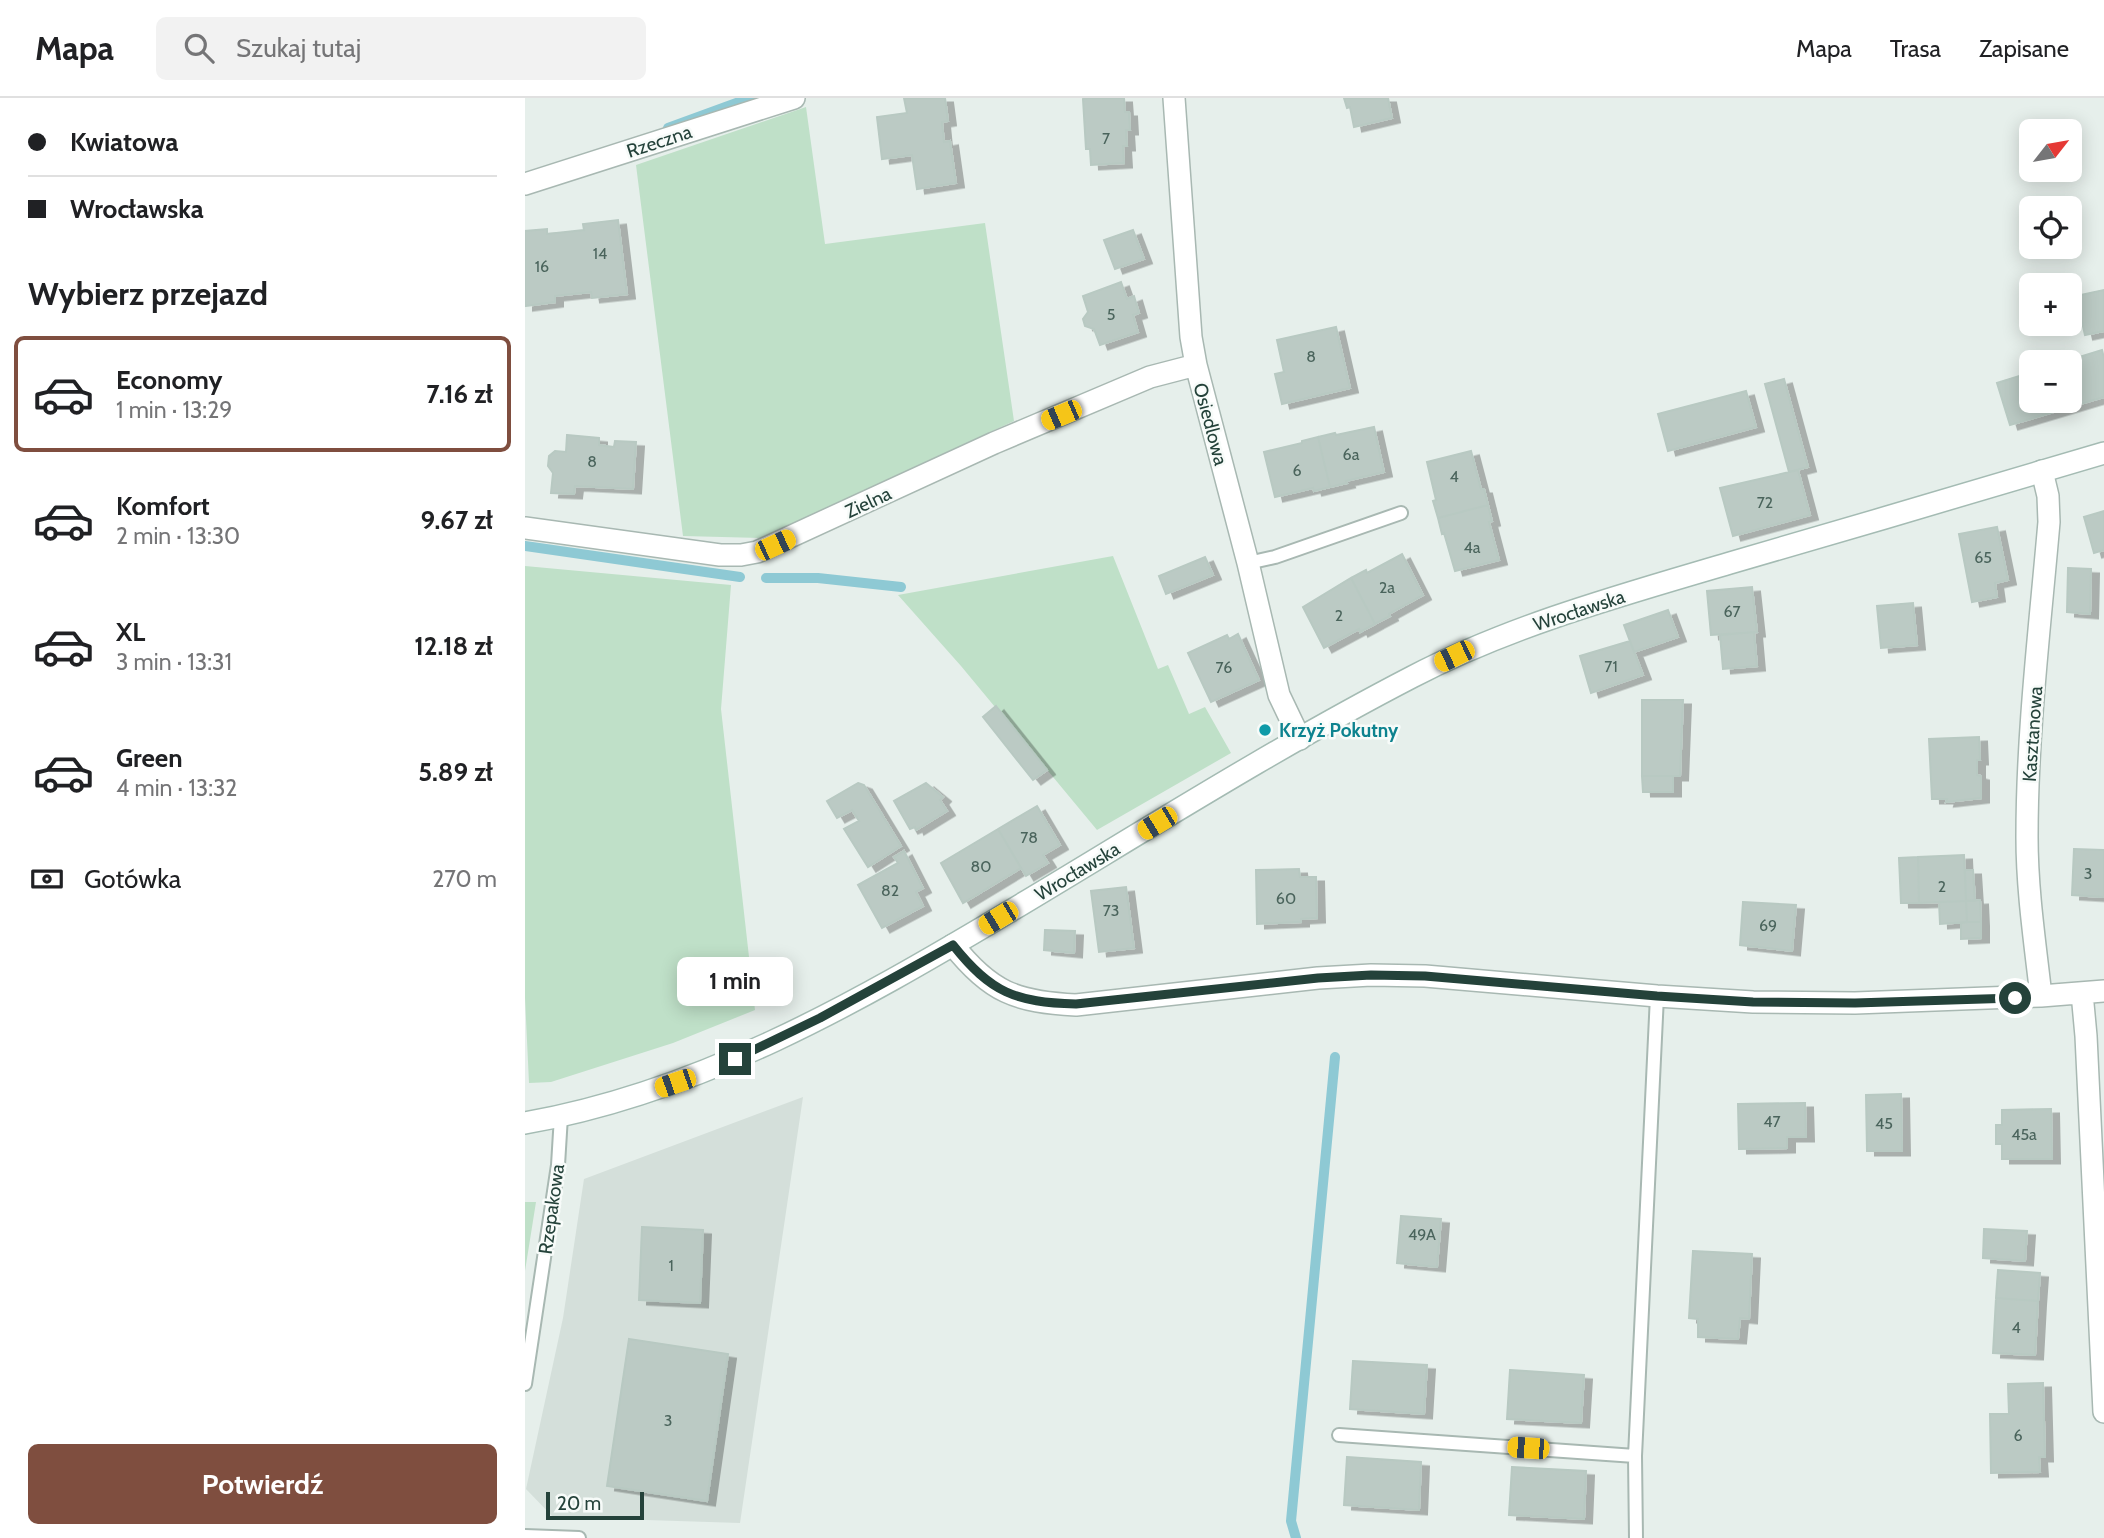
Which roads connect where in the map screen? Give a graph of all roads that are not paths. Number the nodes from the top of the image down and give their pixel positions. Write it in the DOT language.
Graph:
graph roads {
  1 [pos="794,98"];
  2 [pos="1174,98"];
  3 [pos="525,184"];
  4 [pos="1196,365"];
  5 [pos="2104,453"];
  6 [pos="2042,471"];
  7 [pos="1401,513"];
  8 [pos="525,528"];
  9 [pos="1248,563"];
  10 [pos="1300,739"];
  11 [pos="953,945"];
  12 [pos="2104,991"];
  13 [pos="2082,993"];
  14 [pos="1657,996"];
  15 [pos="2041,996"];
  16 [pos="561,1116"];
  17 [pos="525,1123"];
  18 [pos="525,1384"];
  19 [pos="2104,1412"];
  20 [pos="1339,1435"];
  21 [pos="1635,1456"];
  22 [pos="525,1536"];
  23 [pos="579,1538"];
  24 [pos="1636,1538"];
  1 -- 3 [label="street, Rzeczna"];
  2 -- 4 [label="street, Osiedlowa"];
  4 -- 8 [label="street, Zielna"];
  4 -- 9 [label="street, Osiedlowa"];
  5 -- 6 [label="street, Wrocławska"];
  6 -- 10 [label="street, Wrocławska"];
  6 -- 15 [label="street, Kasztanowa"];
  7 -- 9 [label="lane"];
  9 -- 10 [label="street, Osiedlowa"];
  10 -- 11 [label="street, Wrocławska"];
  11 -- 14 [label="street"];
  11 -- 16 [label="street, Wrocławska"];
  12 -- 13 [label="street"];
  13 -- 15 [label="street"];
  13 -- 19 [label="street"];
  14 -- 15 [label="street"];
  14 -- 21 [label="lane"];
  16 -- 17 [label="street, Wrocławska"];
  16 -- 18 [label="lane, Rzepakowa"];
  20 -- 21 [label="lane"];
  21 -- 24 [label="lane"];
  22 -- 23 [label="lane"];
}
